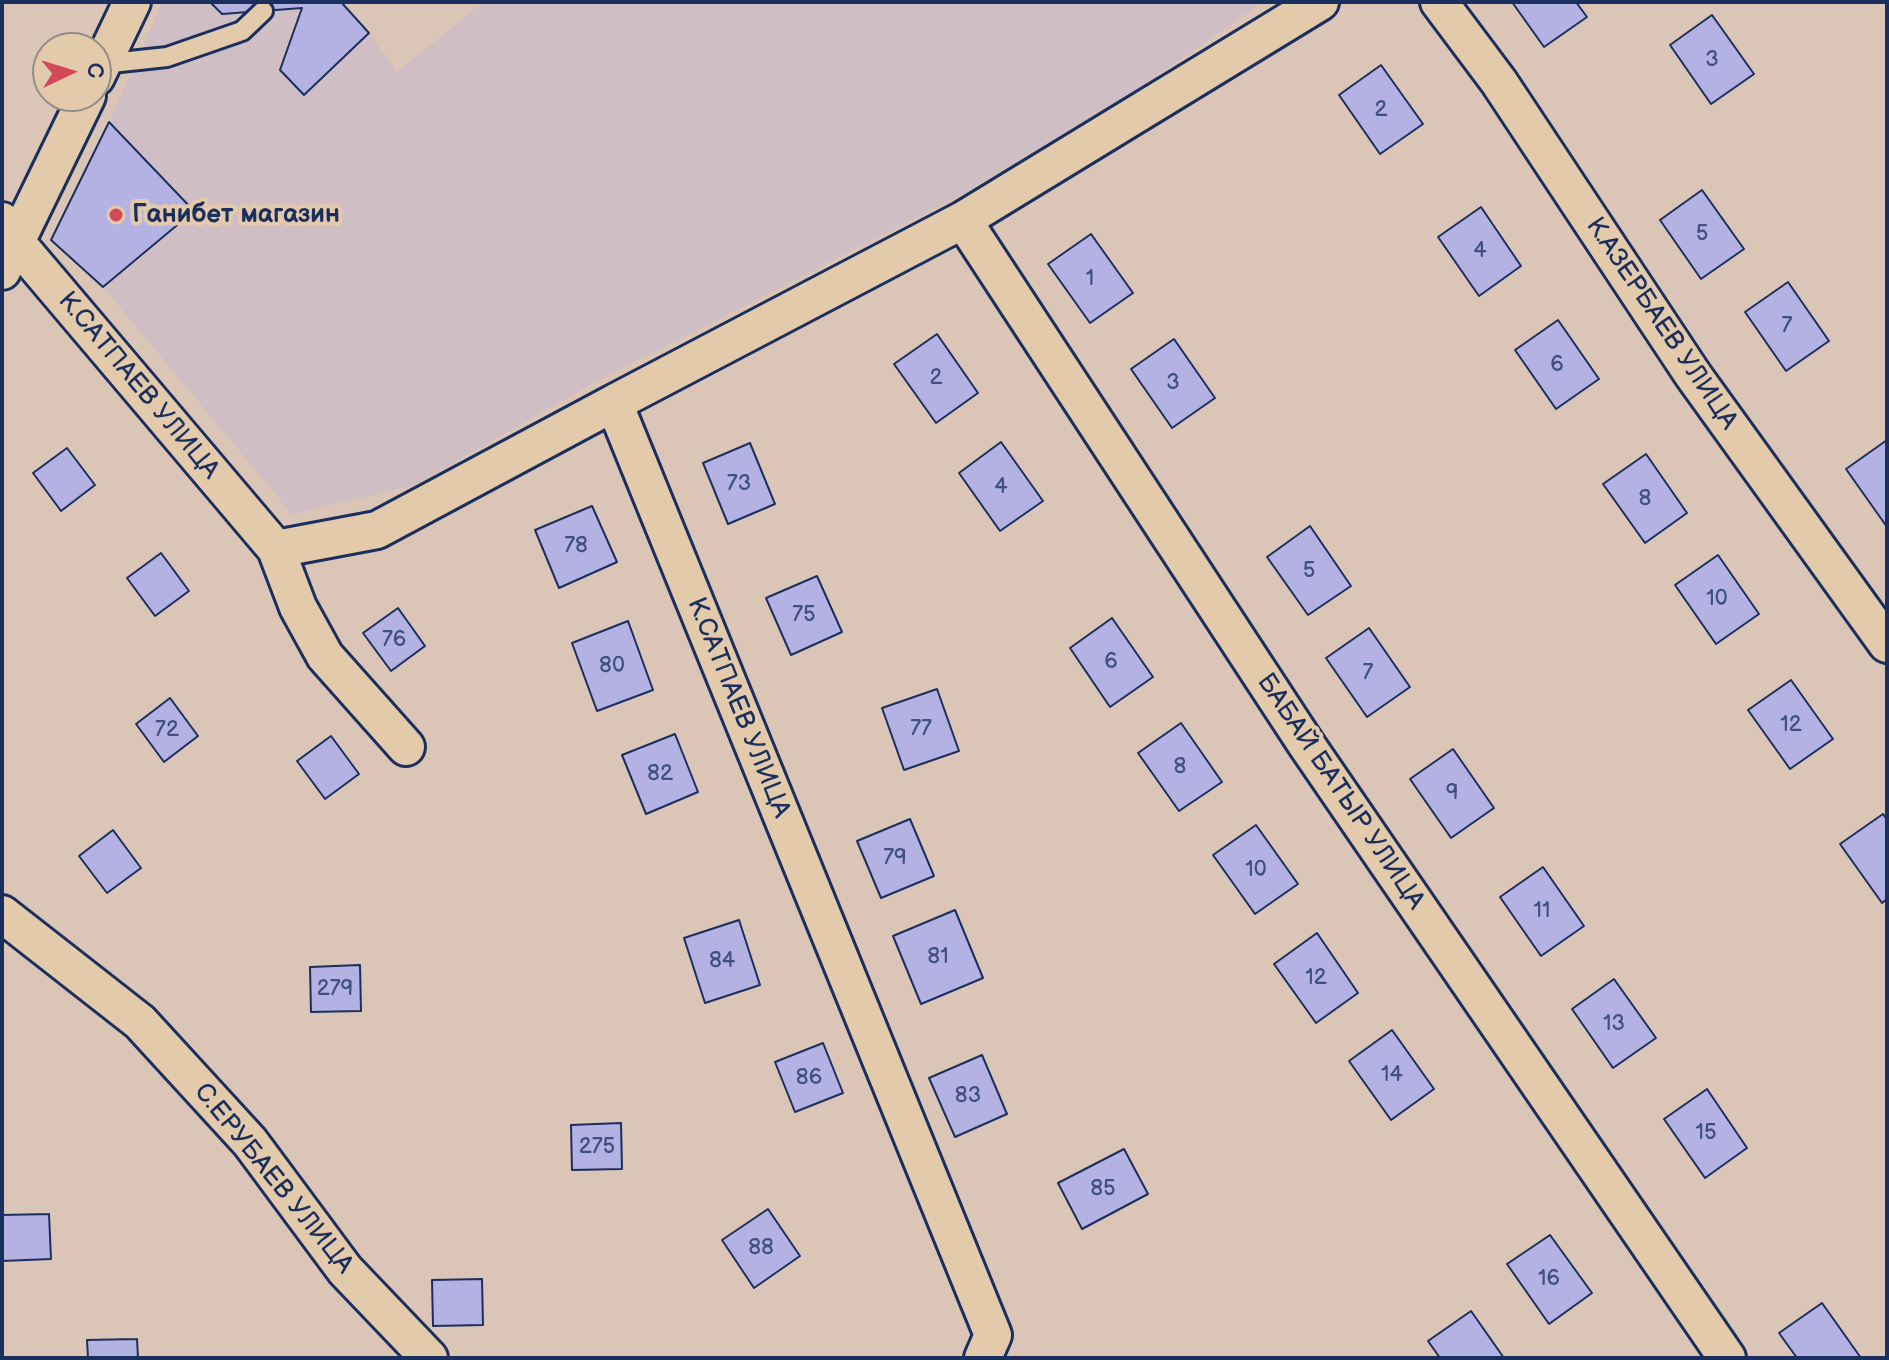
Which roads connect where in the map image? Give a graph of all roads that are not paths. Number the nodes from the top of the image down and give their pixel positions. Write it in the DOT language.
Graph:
graph roads {
  1 [pos="132,2"];
  2 [pos="1320,2"];
  3 [pos="1439,2"];
  4 [pos="263,11"];
  5 [pos="112,43"];
  6 [pos="112,68"];
  7 [pos="78,112"];
  8 [pos="963,220"];
  9 [pos="7,245"];
  10 [pos="614,403"];
  11 [pos="276,549"];
  12 [pos="1887,644"];
  13 [pos="406,747"];
  14 [pos="2,914"];
  15 [pos="429,1358"];
  16 [pos="983,1358"];
  17 [pos="1727,1358"];
  1 -- 5 [label="street"];
  2 -- 8 [label="street"];
  3 -- 12 [label="street, К.АЗЕРБАЕВ УЛИЦА"];
  4 -- 6 [label="lane"];
  7 -- 9 [label="street"];
  8 -- 10 [label="street"];
  8 -- 17 [label="street, БАБАЙ БАТЫР УЛИЦА"];
  9 -- 11 [label="street, К.САТПАЕВ УЛИЦА"];
  10 -- 11 [label="street"];
  10 -- 16 [label="street, К.САТПАЕВ УЛИЦА"];
  11 -- 13 [label="street, К.САТПАЕВ УЛИЦА"];
  14 -- 15 [label="street, С.ЕРУБАЕВ УЛИЦА"];
}
